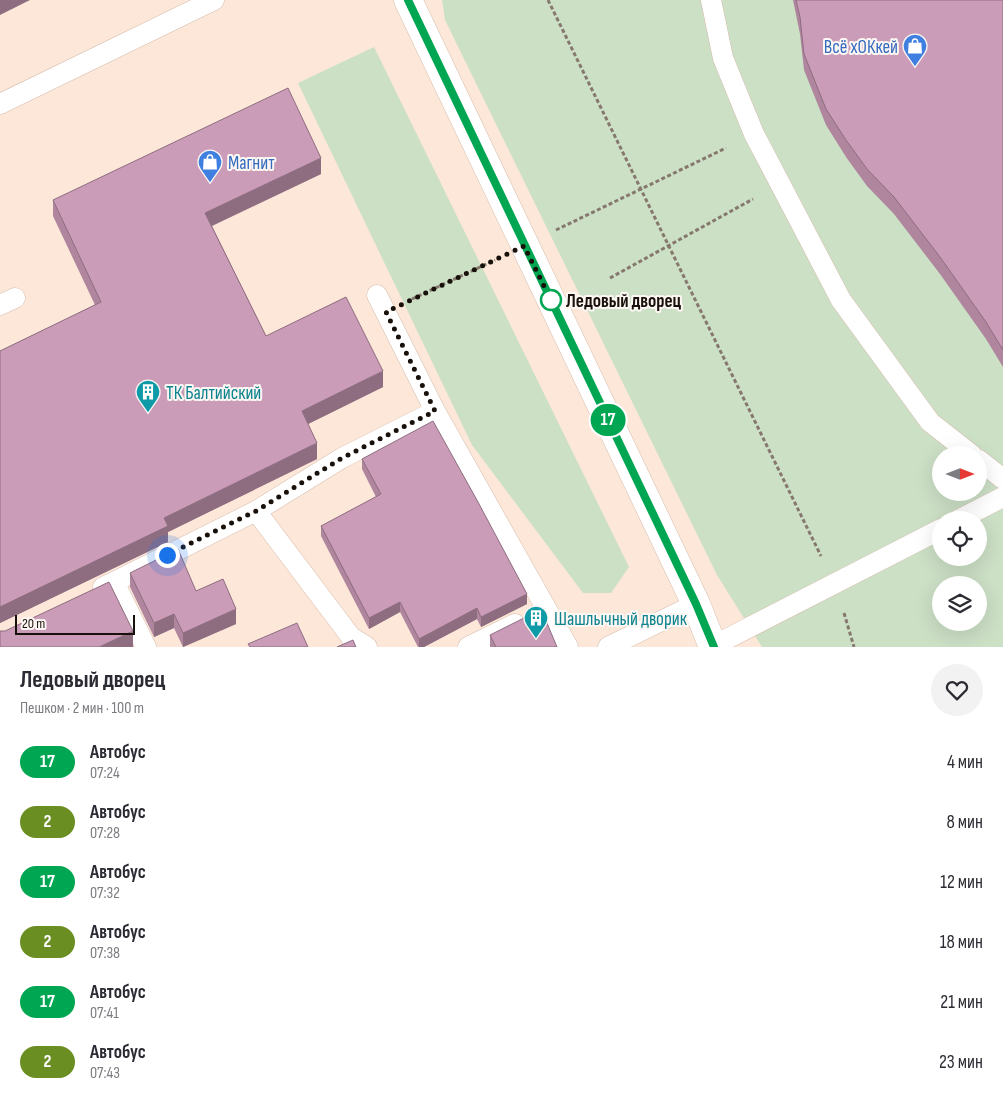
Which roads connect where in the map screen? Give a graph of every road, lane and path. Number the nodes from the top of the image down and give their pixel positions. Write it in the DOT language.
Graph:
graph roads {
  1 [pos="214,0"];
  2 [pos="408,0"];
  3 [pos="548,0"];
  4 [pos="711,0"];
  5 [pos="0,104"];
  6 [pos="754,134"];
  7 [pos="780,184"];
  8 [pos="642,189"];
  9 [pos="524,246"];
  10 [pos="670,246"];
  11 [pos="610,278"];
  12 [pos="381,304"];
  13 [pos="435,411"];
  14 [pos="961,446"];
  15 [pos="988,467"];
  16 [pos="1003,479"];
  17 [pos="1003,497"];
  18 [pos="256,511"];
  19 [pos="976,511"];
  20 [pos="932,534"];
  21 [pos="114,582"];
  22 [pos="834,583"];
  23 [pos="88,594"];
  24 [pos="696,604"];
  25 [pos="546,608"];
  26 [pos="146,647"];
  27 [pos="367,647"];
  28 [pos="468,647"];
  29 [pos="568,647"];
  30 [pos="608,647"];
  31 [pos="713,647"];
  32 [pos="854,647"];
  1 -- 5 [label="lane"];
  2 -- 9 [label="street"];
  3 -- 8 [label="path"];
  4 -- 6 [label="lane"];
  6 -- 7 [label="lane"];
  6 -- 8 [label="path"];
  7 -- 10 [label="path"];
  7 -- 14 [label="lane"];
  8 -- 9 [label="path"];
  8 -- 10 [label="path"];
  9 -- 12 [label="path"];
  9 -- 24 [label="street"];
  10 -- 11 [label="path"];
  10 -- 22 [label="path"];
  12 -- 13 [label="lane"];
  13 -- 18 [label="lane"];
  13 -- 25 [label="lane"];
  15 -- 16 [label="lane"];
  17 -- 19 [label="lane"];
  18 -- 21 [label="lane"];
  18 -- 27 [label="lane"];
  20 -- 22 [label="lane"];
  21 -- 23 [label="lane"];
  21 -- 26 [label="lane"];
  22 -- 31 [label="lane"];
  22 -- 32 [label="path"];
  24 -- 30 [label="lane"];
  24 -- 31 [label="street"];
  25 -- 28 [label="lane"];
  25 -- 29 [label="lane"];
}
